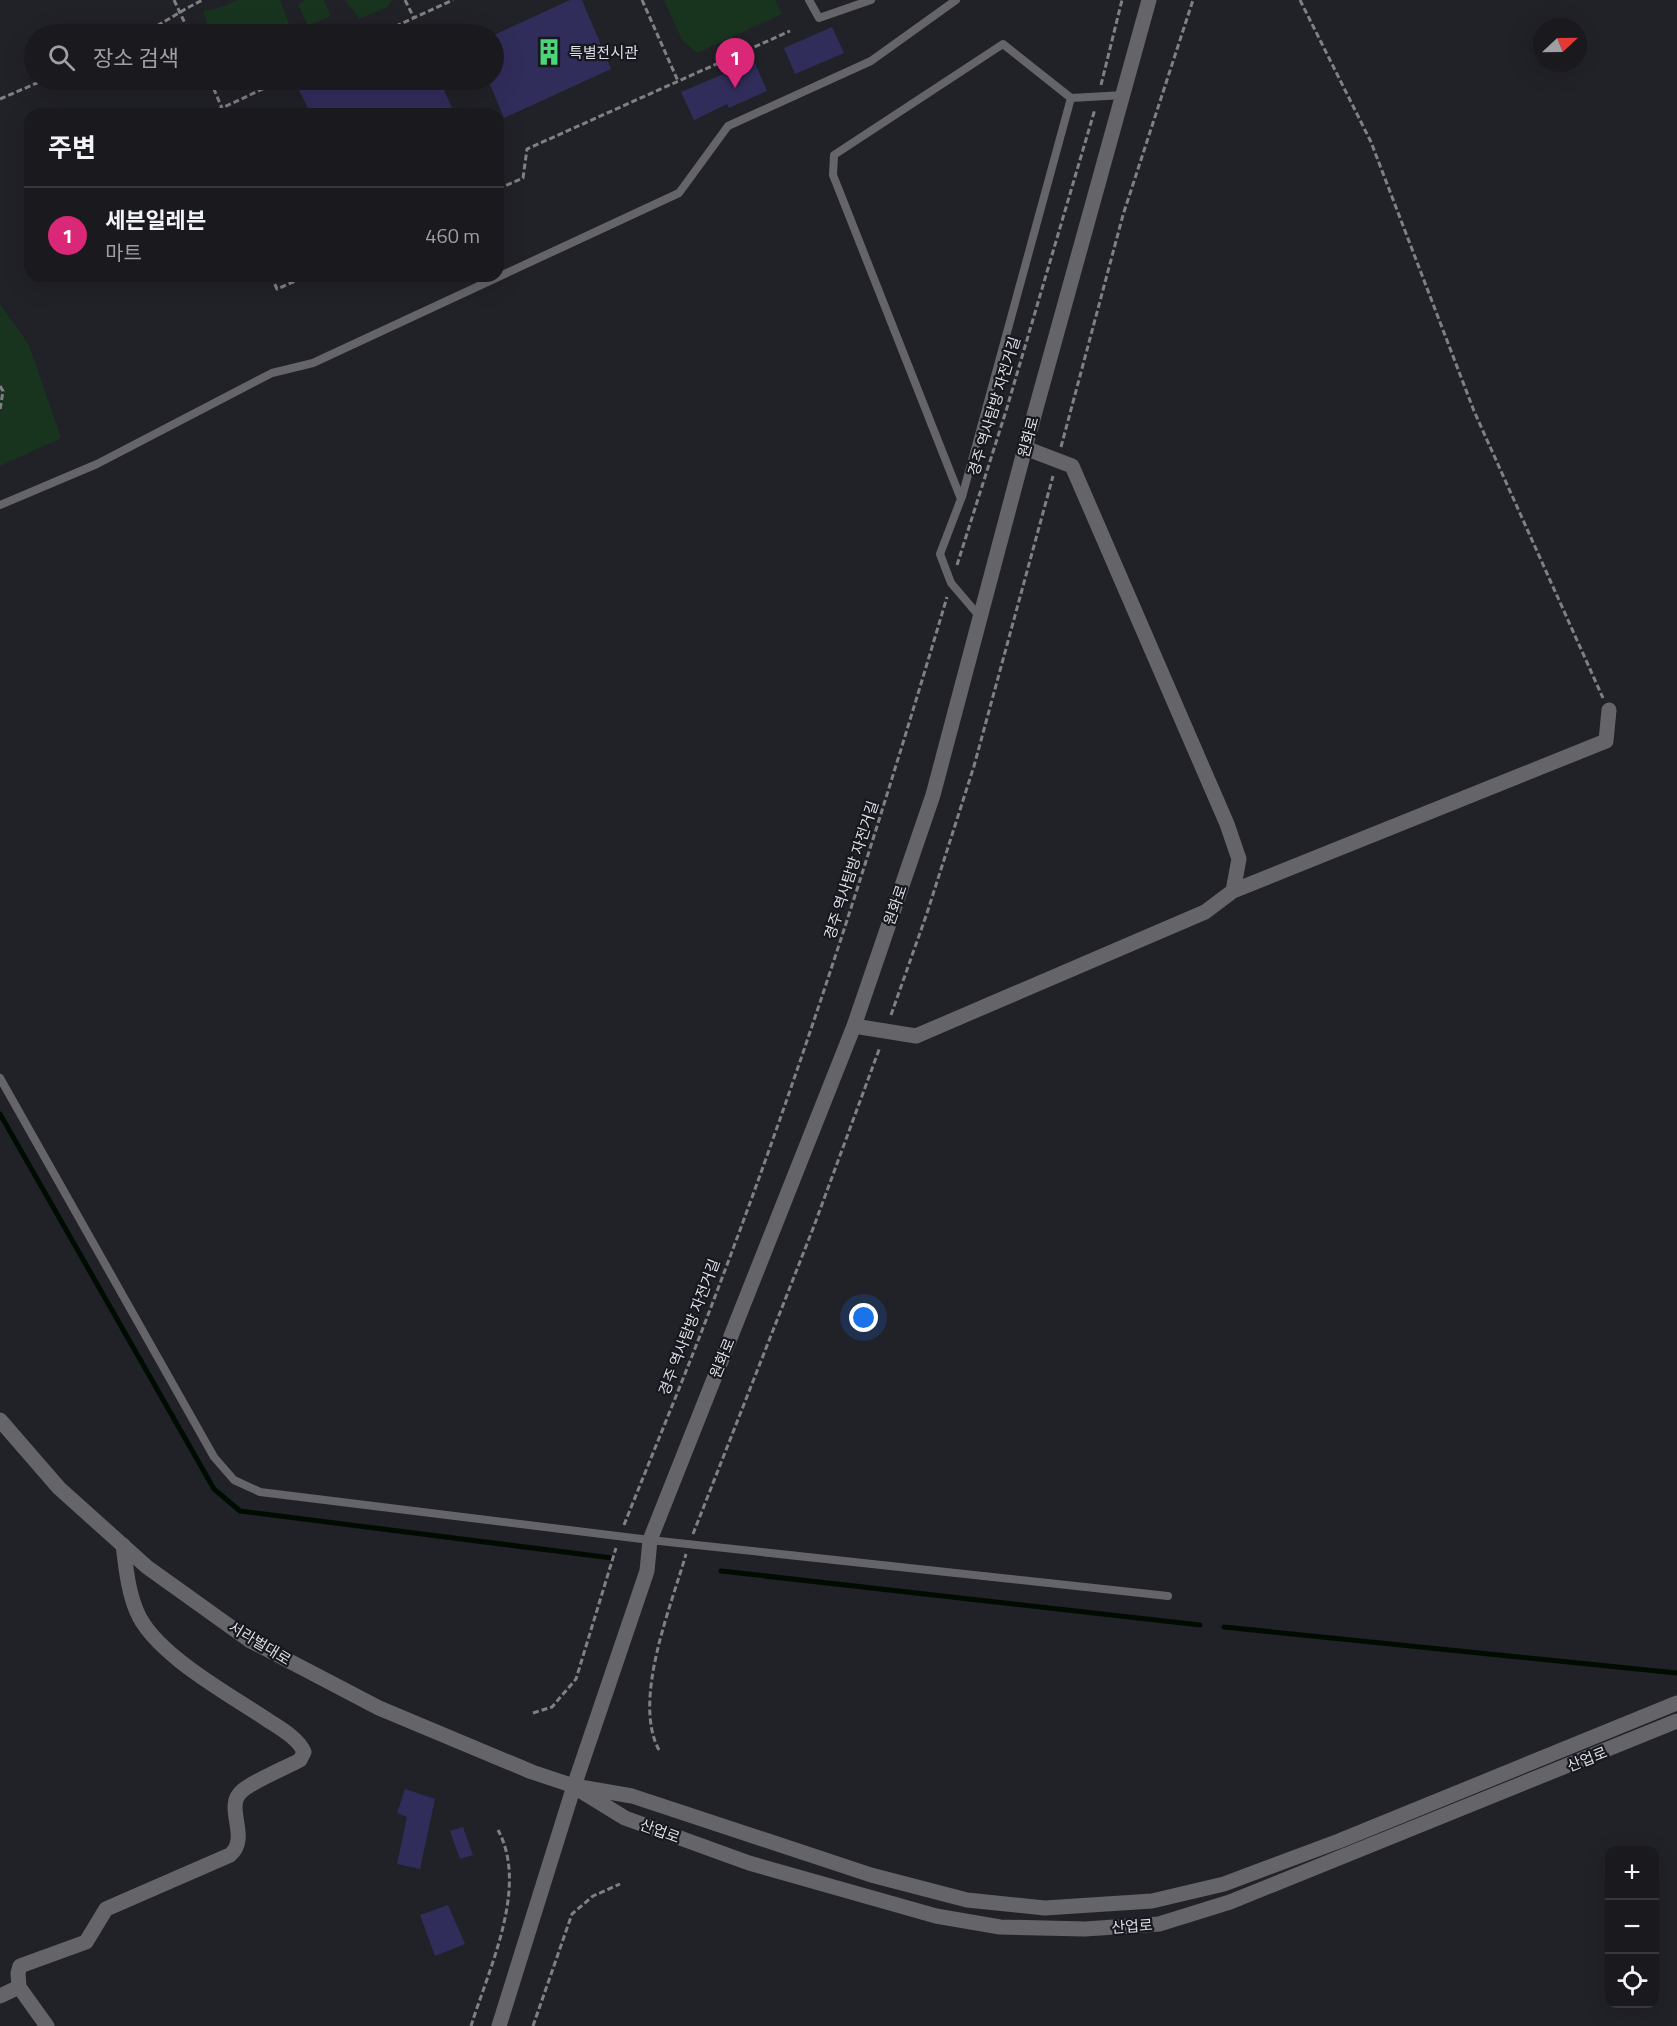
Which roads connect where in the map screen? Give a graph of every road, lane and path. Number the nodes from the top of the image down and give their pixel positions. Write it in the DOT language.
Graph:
graph roads {
  1 [pos="174,0"];
  2 [pos="203,0"];
  3 [pos="405,0"];
  4 [pos="453,0"];
  5 [pos="642,0"];
  6 [pos="809,0"];
  7 [pos="871,0"];
  8 [pos="956,0"];
  9 [pos="1122,0"];
  10 [pos="1149,0"];
  11 [pos="1300,0"];
  12 [pos="179,10"];
  13 [pos="414,18"];
  14 [pos="164,24"];
  15 [pos="185,24"];
  16 [pos="401,24"];
  17 [pos="790,31"];
  18 [pos="678,81"];
  19 [pos="24,89"];
  20 [pos="214,90"];
  21 [pos="261,90"];
  22 [pos="1124,95"];
  23 [pos="1098,96"];
  24 [pos="1071,98"];
  25 [pos="0,99"];
  26 [pos="222,108"];
  27 [pos="504,186"];
  28 [pos="504,274"];
  29 [pos="274,282"];
  30 [pos="293,282"];
  31 [pos="487,282"];
  32 [pos="0,386"];
  33 [pos="0,410"];
  34 [pos="1025,448"];
  35 [pos="961,499"];
  36 [pos="0,505"];
  37 [pos="951,583"];
  38 [pos="981,618"];
  39 [pos="1609,710"];
  40 [pos="1233,891"];
  41 [pos="854,1026"];
  42 [pos="0,1078"];
  43 [pos="0,1420"];
  44 [pos="620,1536"];
  45 [pos="650,1540"];
  46 [pos="123,1545"];
  47 [pos="1168,1596"];
  48 [pos="1677,1702"];
  49 [pos="533,1713"];
  50 [pos="1677,1721"];
  51 [pos="574,1786"];
  52 [pos="498,1830"];
  53 [pos="620,1884"];
  54 [pos="19,1987"];
  55 [pos="0,1996"];
  56 [pos="47,2026"];
  57 [pos="471,2026"];
  58 [pos="499,2026"];
  59 [pos="533,2026"];
  1 -- 12 [label="path"];
  2 -- 12 [label="path"];
  3 -- 13 [label="path"];
  4 -- 13 [label="path"];
  5 -- 18 [label="path"];
  6 -- 7 [label="lane"];
  8 -- 28 [label="lane"];
  9 -- 23 [label="path, 경주 역사탐방 자전거길"];
  10 -- 22 [label="street, 원화로"];
  11 -- 39 [label="path"];
  12 -- 14 [label="path"];
  12 -- 15 [label="path"];
  13 -- 16 [label="path"];
  17 -- 18 [label="path"];
  18 -- 27 [label="path"];
  19 -- 25 [label="path"];
  20 -- 26 [label="path"];
  21 -- 26 [label="path"];
  22 -- 23 [label="lane"];
  22 -- 34 [label="street, 원화로"];
  23 -- 24 [label="lane"];
  23 -- 37 [label="path, 경주 역사탐방 자전거길"];
  24 -- 35 [label="lane"];
  24 -- 35 [label="lane"];
  29 -- 30 [label="path"];
  31 -- 36 [label="lane"];
  32 -- 33 [label="path"];
  34 -- 38 [label="street, 원화로"];
  34 -- 40 [label="street"];
  35 -- 37 [label="lane"];
  37 -- 38 [label="lane"];
  37 -- 44 [label="path, 경주 역사탐방 자전거길"];
  38 -- 41 [label="street, 원화로"];
  39 -- 40 [label="street"];
  40 -- 41 [label="street"];
  41 -- 45 [label="street, 원화로"];
  42 -- 44 [label="lane"];
  43 -- 46 [label="street, 서라벌대로"];
  44 -- 45 [label="lane"];
  44 -- 49 [label="path, 경주 역사탐방 자전거길"];
  45 -- 47 [label="lane"];
  45 -- 51 [label="street, 원화로"];
  46 -- 51 [label="street, 서라벌대로"];
  46 -- 54 [label="street"];
  48 -- 51 [label="street, 산업로"];
  50 -- 51 [label="street, 산업로"];
  51 -- 58 [label="street"];
  52 -- 57 [label="path"];
  53 -- 59 [label="path"];
  54 -- 55 [label="street"];
  54 -- 56 [label="street"];
}
